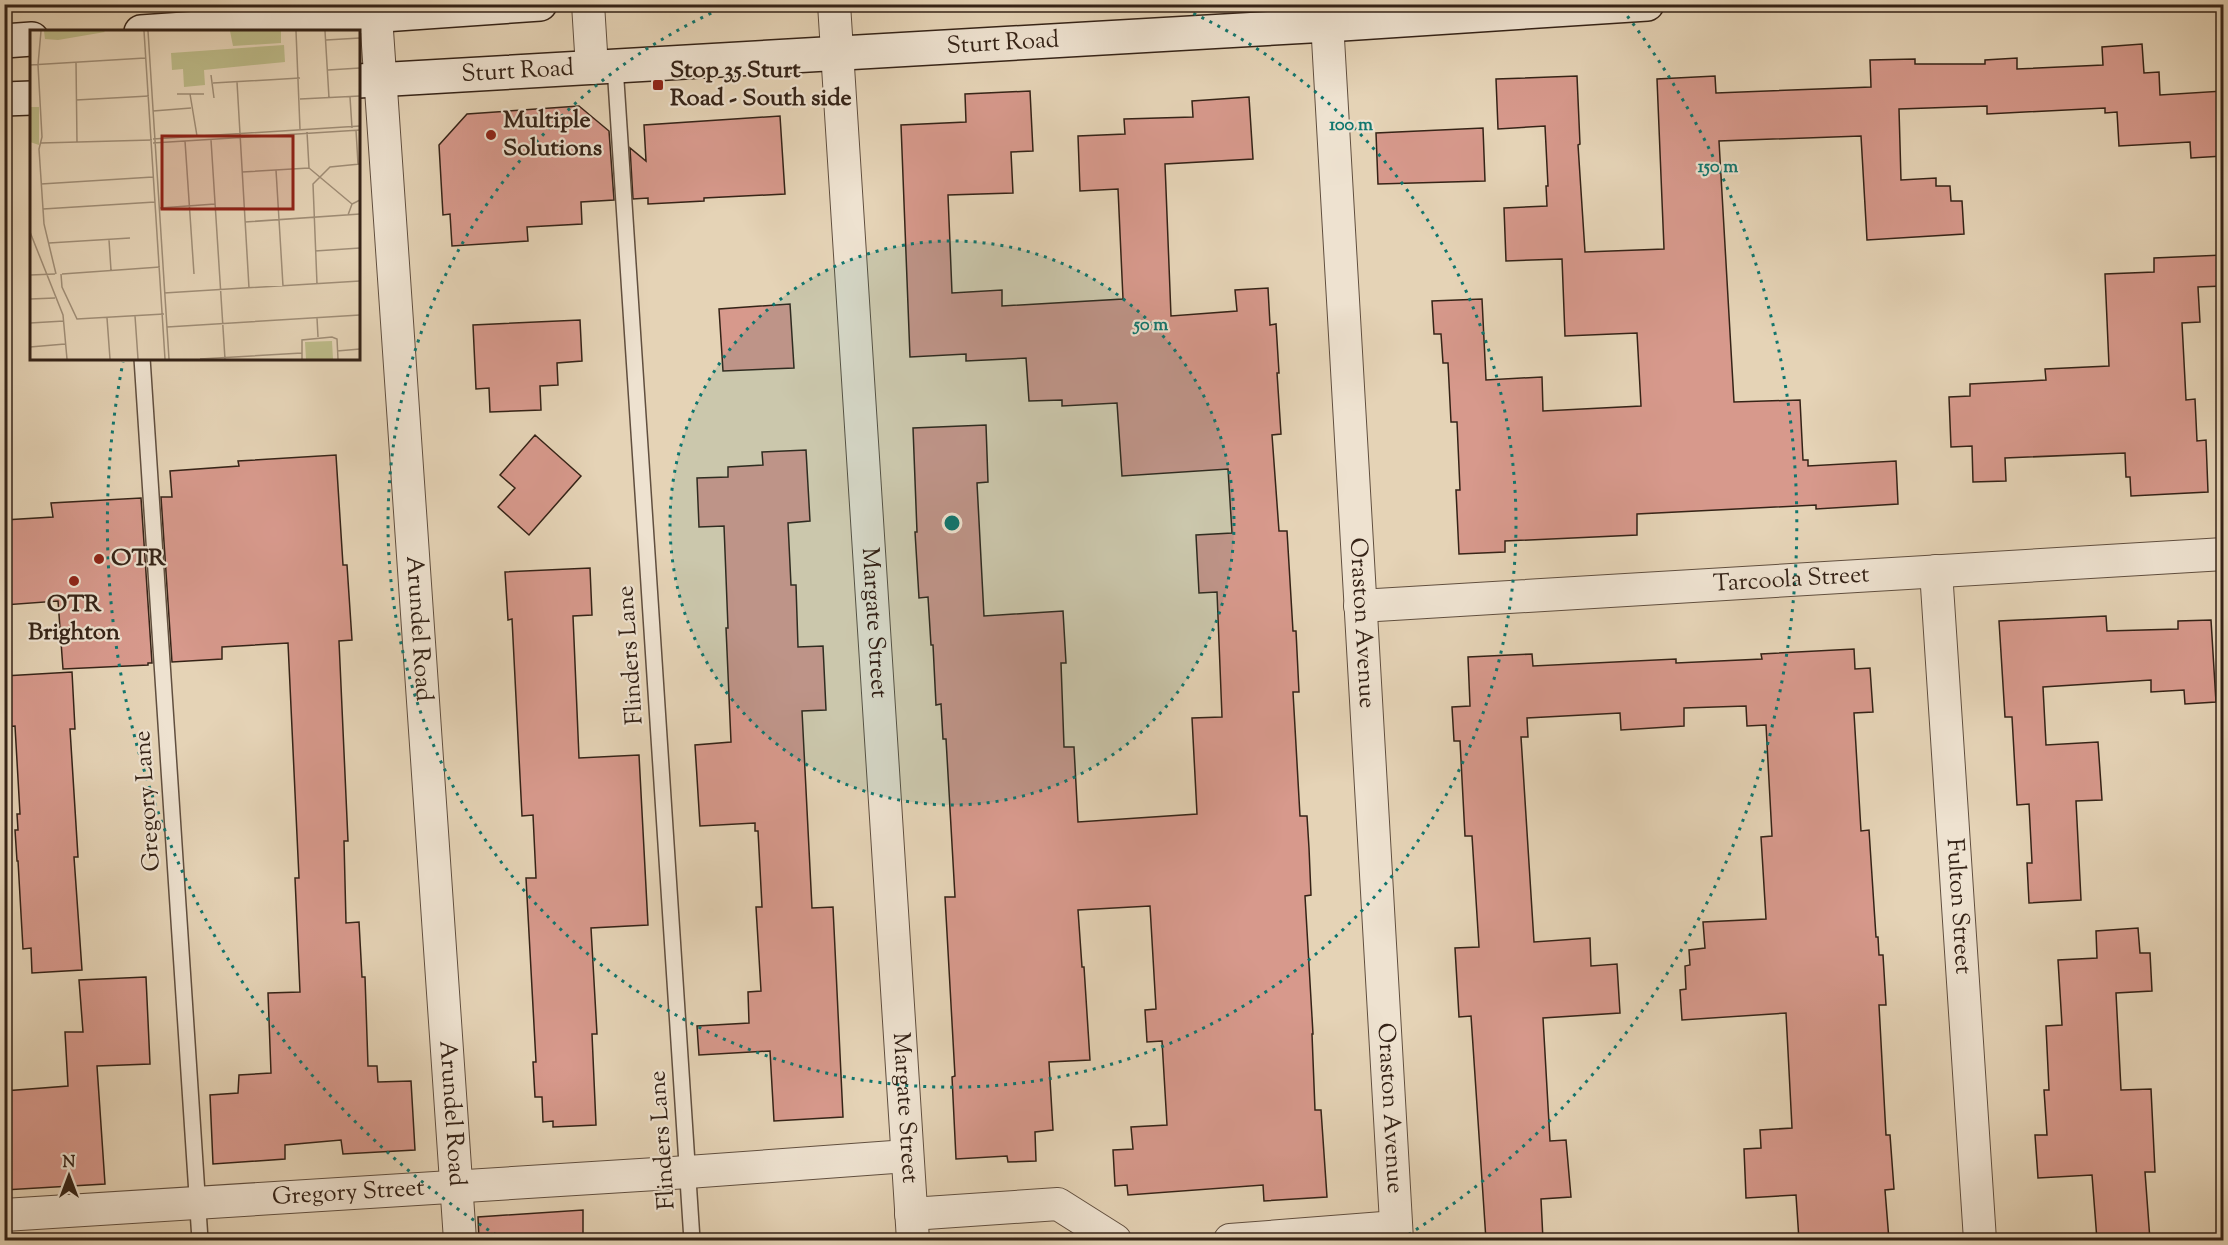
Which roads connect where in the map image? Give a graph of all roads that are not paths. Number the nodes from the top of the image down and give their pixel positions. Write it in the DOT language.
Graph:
graph roads {
  1 [pos="540,4"];
  2 [pos="588,4"];
  3 [pos="834,4"];
  4 [pos="1647,4"];
  5 [pos="1326,15"];
  6 [pos="376,16"];
  7 [pos="170,30"];
  8 [pos="30,39"];
  9 [pos="4,41"];
  10 [pos="836,54"];
  11 [pos="604,67"];
  12 [pos="369,80"];
  13 [pos="30,98"];
  14 [pos="4,99"];
  15 [pos="142,360"];
  16 [pos="2223,554"];
  17 [pos="1936,571"];
  18 [pos="1360,606"];
  19 [pos="907,1156"];
  20 [pos="688,1172"];
  21 [pos="456,1185"];
  22 [pos="197,1202"];
  23 [pos="4,1215"];
  24 [pos="912,1227"];
  25 [pos="1397,1234"];
  26 [pos="200,1240"];
  27 [pos="460,1240"];
  28 [pos="692,1240"];
  29 [pos="1115,1240"];
  30 [pos="1230,1240"];
  31 [pos="1980,1240"];
  1 -- 6 [label="main road"];
  2 -- 11 [label="street"];
  3 -- 10 [label="street, Margate Street"];
  4 -- 5 [label="main road, Sturt Road"];
  5 -- 10 [label="main road, Sturt Road"];
  5 -- 18 [label="street, Oraston Avenue"];
  6 -- 7 [label="main road"];
  6 -- 12 [label="street, Arundel Road"];
  8 -- 9 [label="main road"];
  10 -- 11 [label="main road, Sturt Road"];
  10 -- 19 [label="street, Margate Street"];
  11 -- 12 [label="main road, Sturt Road"];
  11 -- 20 [label="lane, Flinders Lane"];
  12 -- 21 [label="street, Arundel Road"];
  13 -- 14 [label="main road"];
  15 -- 22 [label="lane, Gregory Lane"];
  16 -- 17 [label="street, Tarcoola Street"];
  17 -- 18 [label="street, Tarcoola Street"];
  17 -- 31 [label="street, Fulton Street"];
  18 -- 25 [label="street, Oraston Avenue"];
  19 -- 20 [label="street, Gregory Street"];
  19 -- 24 [label="street, Margate Street"];
  20 -- 21 [label="street, Gregory Street"];
  20 -- 28 [label="lane, Flinders Lane"];
  21 -- 22 [label="street, Gregory Street"];
  21 -- 27 [label="street, Arundel Road"];
  22 -- 23 [label="street, Gregory Street"];
  22 -- 26 [label="lane, Gregory Lane"];
  24 -- 29 [label="street"];
  25 -- 30 [label="street"];
}
